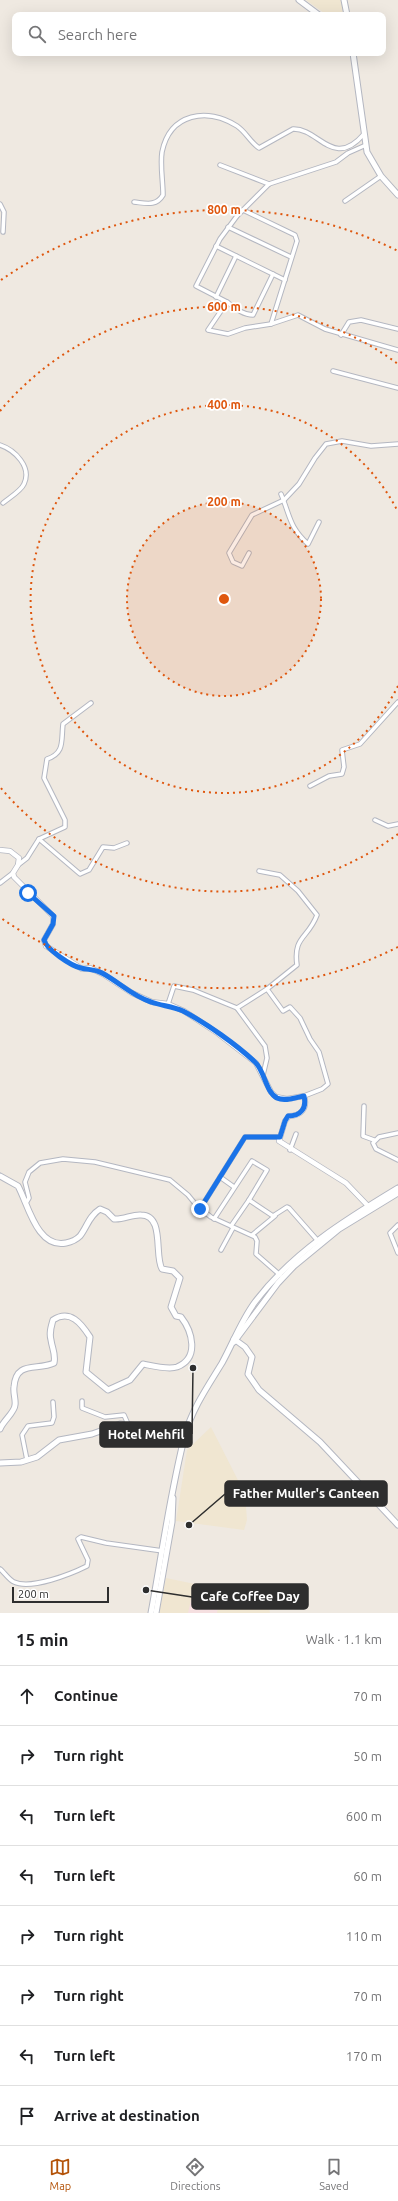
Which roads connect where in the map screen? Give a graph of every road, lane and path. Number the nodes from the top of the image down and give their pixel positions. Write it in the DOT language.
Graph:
graph roads {
  1 [pos="299,0"];
  2 [pos="344,0"];
  3 [pos="315,12"];
  4 [pos="346,12"];
  5 [pos="353,56"];
  6 [pos="364,134"];
  7 [pos="366,145"];
  8 [pos="220,165"];
  9 [pos="381,176"];
  10 [pos="269,184"];
  11 [pos="398,195"];
  12 [pos="345,201"];
  13 [pos="134,202"];
  14 [pos="0,204"];
  15 [pos="243,210"];
  16 [pos="228,228"];
  17 [pos="3,232"];
  18 [pos="216,246"];
  19 [pos="236,256"];
  20 [pos="291,257"];
  21 [pos="273,274"];
  22 [pos="285,280"];
  23 [pos="216,297"];
  24 [pos="227,302"];
  25 [pos="272,324"];
  26 [pos="398,329"];
  27 [pos="341,335"];
  28 [pos="398,350"];
  29 [pos="333,371"];
  30 [pos="398,388"];
  31 [pos="398,444"];
  32 [pos="0,445"];
  33 [pos="281,494"];
  34 [pos="284,500"];
  35 [pos="3,503"];
  36 [pos="319,522"];
  37 [pos="249,553"];
  38 [pos="398,702"];
  39 [pos="91,703"];
  40 [pos="310,786"];
  41 [pos="375,820"];
  42 [pos="398,824"];
  43 [pos="39,839"];
  44 [pos="127,843"];
  45 [pos="0,850"];
  46 [pos="18,865"];
  47 [pos="259,871"];
  48 [pos="13,873"];
  49 [pos="0,883"];
  50 [pos="267,989"];
  51 [pos="168,1004"];
  52 [pos="237,1008"];
  53 [pos="263,1075"];
  54 [pos="304,1096"];
  55 [pos="364,1106"];
  56 [pos="398,1133"];
  57 [pos="296,1134"];
  58 [pos="280,1137"];
  59 [pos="374,1140"];
  60 [pos="290,1150"];
  61 [pos="398,1160"];
  62 [pos="0,1176"];
  63 [pos="220,1177"];
  64 [pos="234,1187"];
  65 [pos="398,1188"];
  66 [pos="398,1193"];
  67 [pos="248,1200"];
  68 [pos="26,1203"];
  69 [pos="369,1207"];
  70 [pos="200,1209"];
  71 [pos="276,1216"];
  72 [pos="214,1219"];
  73 [pos="398,1225"];
  74 [pos="232,1227"];
  75 [pos="252,1235"];
  76 [pos="318,1241"];
  77 [pos="221,1250"];
  78 [pos="398,1253"];
  79 [pos="281,1275"];
  80 [pos="234,1341"];
  81 [pos="82,1401"];
  82 [pos="53,1402"];
  83 [pos="2,1421"];
  84 [pos="128,1424"];
  85 [pos="0,1429"];
  86 [pos="185,1435"];
  87 [pos="27,1460"];
  88 [pos="0,1463"];
  89 [pos="172,1497"];
  90 [pos="398,1526"];
  91 [pos="163,1551"];
  92 [pos="0,1569"];
  93 [pos="151,1613"];
  94 [pos="156,1613"];
  1 -- 3 [label="main road"];
  2 -- 4 [label="main road"];
  5 -- 6 [label="main road"];
  6 -- 7 [label="main road"];
  6 -- 13 [label="street"];
  7 -- 9 [label="main road"];
  7 -- 10 [label="street"];
  8 -- 10 [label="street"];
  9 -- 11 [label="main road"];
  9 -- 12 [label="street"];
  10 -- 15 [label="street"];
  14 -- 17 [label="street"];
  15 -- 16 [label="street"];
  15 -- 20 [label="street"];
  16 -- 18 [label="street"];
  16 -- 20 [label="street"];
  18 -- 19 [label="street"];
  18 -- 23 [label="street"];
  19 -- 21 [label="street"];
  19 -- 23 [label="street"];
  20 -- 22 [label="street"];
  21 -- 22 [label="street"];
  21 -- 24 [label="street"];
  22 -- 25 [label="street"];
  23 -- 24 [label="street"];
  24 -- 25 [label="street"];
  25 -- 27 [label="street"];
  26 -- 27 [label="street"];
  27 -- 28 [label="street"];
  29 -- 30 [label="street"];
  31 -- 34 [label="street"];
  32 -- 35 [label="street"];
  33 -- 34 [label="street"];
  34 -- 36 [label="street"];
  34 -- 37 [label="street"];
  38 -- 40 [label="street"];
  39 -- 43 [label="street"];
  41 -- 42 [label="street"];
  43 -- 44 [label="street"];
  43 -- 46 [label="street"];
  45 -- 46 [label="street"];
  46 -- 48 [label="street"];
  47 -- 50 [label="street"];
  48 -- 49 [label="street"];
  48 -- 51 [label="street"];
  50 -- 52 [label="street"];
  50 -- 54 [label="street"];
  51 -- 52 [label="street"];
  51 -- 53 [label="street"];
  52 -- 53 [label="street"];
  53 -- 54 [label="street"];
  54 -- 58 [label="street"];
  55 -- 59 [label="street"];
  56 -- 59 [label="street"];
  57 -- 60 [label="street"];
  58 -- 60 [label="street"];
  58 -- 63 [label="street"];
  59 -- 61 [label="street"];
  60 -- 69 [label="street"];
  62 -- 68 [label="main road"];
  63 -- 64 [label="street"];
  63 -- 70 [label="street"];
  64 -- 67 [label="street"];
  64 -- 72 [label="street"];
  65 -- 69 [label="main road"];
  66 -- 69 [label="main road"];
  67 -- 71 [label="street"];
  67 -- 74 [label="street"];
  68 -- 70 [label="street"];
  68 -- 83 [label="main road"];
  69 -- 76 [label="main road"];
  69 -- 79 [label="main road"];
  70 -- 72 [label="street"];
  71 -- 75 [label="street"];
  71 -- 76 [label="street"];
  72 -- 74 [label="street"];
  73 -- 78 [label="street"];
  74 -- 75 [label="street"];
  74 -- 77 [label="street"];
  75 -- 79 [label="street"];
  76 -- 79 [label="main road"];
  79 -- 80 [label="main road"];
  80 -- 86 [label="main road"];
  80 -- 90 [label="main road"];
  81 -- 84 [label="street"];
  82 -- 87 [label="street"];
  83 -- 85 [label="main road"];
  84 -- 86 [label="main road"];
  84 -- 87 [label="main road"];
  86 -- 89 [label="main road"];
  87 -- 88 [label="main road"];
  89 -- 91 [label="main road"];
  89 -- 94 [label="main road"];
  91 -- 92 [label="street"];
  91 -- 93 [label="main road"];
}
